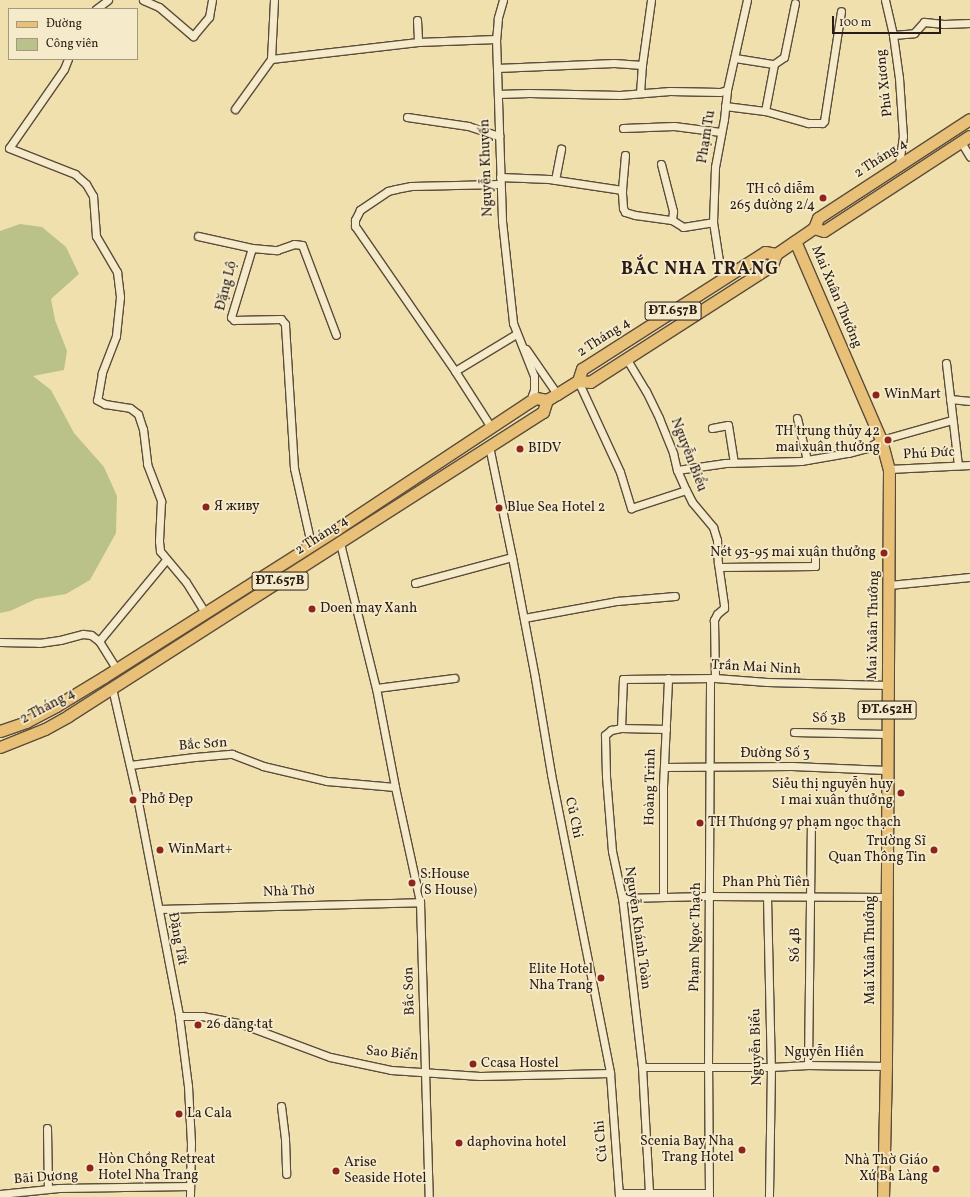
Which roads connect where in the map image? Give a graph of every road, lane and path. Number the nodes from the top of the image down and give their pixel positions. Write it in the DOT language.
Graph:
graph roads {
  1 [pos="108,0"];
  2 [pos="142,0"];
  3 [pos="212,0"];
  4 [pos="274,0"];
  5 [pos="503,0"];
  6 [pos="651,0"];
  7 [pos="747,0"];
  8 [pos="884,0"];
  9 [pos="795,3"];
  10 [pos="97,8"];
  11 [pos="841,11"];
  12 [pos="417,20"];
  13 [pos="970,23"];
  14 [pos="893,35"];
  15 [pos="496,39"];
  16 [pos="418,42"];
  17 [pos="735,58"];
  18 [pos="271,59"];
  19 [pos="68,60"];
  20 [pos="774,64"];
  21 [pos="642,65"];
  22 [pos="497,68"];
  23 [pos="726,90"];
  24 [pos="498,94"];
  25 [pos="640,94"];
  26 [pos="726,106"];
  27 [pos="235,109"];
  28 [pos="765,111"];
  29 [pos="407,117"];
  30 [pos="970,119"];
  31 [pos="623,128"];
  32 [pos="721,132"];
  33 [pos="499,136"];
  34 [pos="966,139"];
  35 [pos="561,149"];
  36 [pos="625,155"];
  37 [pos="970,157"];
  38 [pos="661,164"];
  39 [pos="900,165"];
  40 [pos="555,180"];
  41 [pos="500,181"];
  42 [pos="622,190"];
  43 [pos="672,220"];
  44 [pos="713,222"];
  45 [pos="814,228"];
  46 [pos="198,236"];
  47 [pos="795,241"];
  48 [pos="252,248"];
  49 [pos="776,254"];
  50 [pos="722,280"];
  51 [pos="516,334"];
  52 [pos="336,335"];
  53 [pos="626,358"];
  54 [pos="946,363"];
  55 [pos="456,371"];
  56 [pos="578,381"];
  57 [pos="557,394"];
  58 [pos="950,398"];
  59 [pos="547,400"];
  60 [pos="970,401"];
  61 [pos="529,402"];
  62 [pos="797,418"];
  63 [pos="952,420"];
  64 [pos="491,427"];
  65 [pos="712,428"];
  66 [pos="881,440"];
  67 [pos="489,446"];
  68 [pos="807,460"];
  69 [pos="734,463"];
  70 [pos="970,464"];
  71 [pos="958,465"];
  72 [pos="889,469"];
  73 [pos="677,470"];
  74 [pos="686,490"];
  75 [pos="337,529"];
  76 [pos="340,543"];
  77 [pos="311,544"];
  78 [pos="815,555"];
  79 [pos="512,557"];
  80 [pos="166,560"];
  81 [pos="719,566"];
  82 [pos="970,577"];
  83 [pos="415,583"];
  84 [pos="889,584"];
  85 [pos="674,596"];
  86 [pos="205,612"];
  87 [pos="524,618"];
  88 [pos="99,641"];
  89 [pos="0,642"];
  90 [pos="116,668"];
  91 [pos="104,677"];
  92 [pos="454,678"];
  93 [pos="668,678"];
  94 [pos="713,678"];
  95 [pos="888,685"];
  96 [pos="112,688"];
  97 [pos="376,688"];
  98 [pos="621,728"];
  99 [pos="666,728"];
  100 [pos="0,731"];
  101 [pos="794,732"];
  102 [pos="887,734"];
  103 [pos="0,747"];
  104 [pos="130,765"];
  105 [pos="664,767"];
  106 [pos="711,767"];
  107 [pos="886,770"];
  108 [pos="395,787"];
  109 [pos="810,825"];
  110 [pos="709,896"];
  111 [pos="810,896"];
  112 [pos="663,897"];
  113 [pos="767,897"];
  114 [pos="886,897"];
  115 [pos="622,898"];
  116 [pos="420,902"];
  117 [pos="158,909"];
  118 [pos="179,1016"];
  119 [pos="808,1065"];
  120 [pos="708,1066"];
  121 [pos="886,1066"];
  122 [pos="642,1067"];
  123 [pos="771,1067"];
  124 [pos="426,1071"];
  125 [pos="610,1073"];
  126 [pos="280,1106"];
  127 [pos="47,1128"];
  128 [pos="286,1174"];
  129 [pos="190,1186"];
  130 [pos="48,1189"];
  131 [pos="649,1192"];
  132 [pos="0,1194"];
  133 [pos="619,1195"];
  134 [pos="709,1195"];
  135 [pos="190,1197"];
  136 [pos="429,1197"];
  137 [pos="769,1197"];
  138 [pos="883,1197"];
  1 -- 10 [label="street"];
  2 -- 3 [label="street"];
  4 -- 18 [label="street"];
  5 -- 15 [label="street, Nguyễn Khuyến"];
  6 -- 21 [label="street"];
  7 -- 17 [label="street, Phạm Tu"];
  8 -- 14 [label="street, Phú Xương"];
  9 -- 20 [label="street"];
  11 -- 28 [label="street"];
  12 -- 16 [label="street"];
  13 -- 14 [label="street"];
  14 -- 39 [label="street, Phú Xương"];
  15 -- 16 [label="street"];
  15 -- 22 [label="street, Nguyễn Khuyến"];
  16 -- 18 [label="street"];
  17 -- 20 [label="street"];
  17 -- 23 [label="street, Phạm Tu"];
  18 -- 27 [label="street"];
  19 -- 80 [label="street"];
  20 -- 28 [label="street"];
  21 -- 22 [label="street"];
  21 -- 25 [label="street"];
  22 -- 24 [label="street, Nguyễn Khuyến"];
  23 -- 25 [label="street"];
  23 -- 26 [label="street, Phạm Tu"];
  24 -- 25 [label="street"];
  24 -- 33 [label="street, Nguyễn Khuyến"];
  26 -- 28 [label="street"];
  26 -- 32 [label="street, Phạm Tu"];
  29 -- 33 [label="street"];
  30 -- 39 [label="main road, 2 Tháng 4 / ĐT.657B"];
  31 -- 32 [label="street"];
  32 -- 44 [label="street, Phạm Tu"];
  33 -- 41 [label="street, Nguyễn Khuyến"];
  34 -- 37 [label="street"];
  34 -- 45 [label="main road, 2 Tháng 4 / ĐT.657B"];
  35 -- 40 [label="street"];
  36 -- 42 [label="street"];
  38 -- 43 [label="street"];
  39 -- 45 [label="main road, 2 Tháng 4 / ĐT.657B"];
  40 -- 41 [label="street"];
  40 -- 42 [label="street"];
  41 -- 51 [label="street, Nguyễn Khuyến"];
  41 -- 55 [label="street"];
  42 -- 43 [label="street"];
  43 -- 44 [label="street"];
  44 -- 50 [label="street, Phạm Tu"];
  45 -- 47 [label="main road, 2 Tháng 4 / ĐT.657B"];
  46 -- 48 [label="street"];
  47 -- 49 [label="main road, 2 Tháng 4 / ĐT.657B"];
  47 -- 66 [label="main road, Mai Xuân Thưởng / ĐT.652H"];
  48 -- 52 [label="street, Đặng Lộ"];
  48 -- 77 [label="street, Đặng Lộ"];
  49 -- 50 [label="main road, 2 Tháng 4 / ĐT.657B"];
  49 -- 53 [label="main road, 2 Tháng 4 / ĐT.657B"];
  50 -- 56 [label="main road, 2 Tháng 4 / ĐT.657B"];
  51 -- 55 [label="street"];
  51 -- 57 [label="street, Nguyễn Khuyến"];
  51 -- 61 [label="street, Nguyễn Khuyến"];
  53 -- 56 [label="main road, 2 Tháng 4 / ĐT.657B"];
  53 -- 73 [label="street, Nguyễn Biểu"];
  54 -- 58 [label="street"];
  55 -- 64 [label="street"];
  56 -- 57 [label="main road, 2 Tháng 4 / ĐT.657B"];
  56 -- 74 [label="street"];
  57 -- 59 [label="main road, 2 Tháng 4 / ĐT.657B"];
  58 -- 60 [label="street"];
  58 -- 63 [label="street"];
  59 -- 61 [label="main road, 2 Tháng 4 / ĐT.657B"];
  59 -- 67 [label="main road, 2 Tháng 4 / ĐT.657B"];
  61 -- 64 [label="main road, 2 Tháng 4 / ĐT.657B"];
  62 -- 68 [label="street"];
  63 -- 66 [label="street"];
  63 -- 71 [label="street"];
  64 -- 75 [label="main road, 2 Tháng 4 / ĐT.657B"];
  65 -- 69 [label="street"];
  66 -- 68 [label="street"];
  66 -- 72 [label="main road, Mai Xuân Thưởng / ĐT.652H"];
  67 -- 76 [label="main road, 2 Tháng 4 / ĐT.657B"];
  67 -- 79 [label="street, Củ Chi"];
  68 -- 69 [label="street"];
  69 -- 73 [label="street"];
  70 -- 71 [label="street, Phú Đức"];
  71 -- 72 [label="street, Phú Đức"];
  72 -- 84 [label="main road, Mai Xuân Thưởng / ĐT.652H"];
  73 -- 74 [label="street, Nguyễn Biểu"];
  74 -- 81 [label="street, Nguyễn Biểu"];
  75 -- 76 [label="main road"];
  75 -- 77 [label="main road, 2 Tháng 4 / ĐT.657B"];
  76 -- 96 [label="main road, 2 Tháng 4 / ĐT.657B"];
  76 -- 97 [label="street, Bắc Sơn"];
  77 -- 86 [label="main road, 2 Tháng 4 / ĐT.657B"];
  78 -- 81 [label="street"];
  79 -- 83 [label="street"];
  79 -- 87 [label="street, Củ Chi"];
  80 -- 86 [label="street"];
  80 -- 88 [label="street"];
  81 -- 94 [label="street, Nguyễn Biểu"];
  82 -- 84 [label="street"];
  84 -- 95 [label="main road, Mai Xuân Thưởng / ĐT.652H"];
  85 -- 87 [label="street"];
  86 -- 90 [label="main road, 2 Tháng 4 / ĐT.657B"];
  87 -- 125 [label="street, Củ Chi"];
  88 -- 89 [label="street"];
  88 -- 90 [label="street"];
  90 -- 91 [label="main road, 2 Tháng 4 / ĐT.657B"];
  91 -- 96 [label="main road"];
  91 -- 100 [label="main road, 2 Tháng 4 / ĐT.657B"];
  92 -- 97 [label="street"];
  93 -- 94 [label="street, Trần Mai Ninh"];
  93 -- 98 [label="street, Trần Mai Ninh"];
  93 -- 99 [label="street, Hoàng Trinh"];
  94 -- 95 [label="street, Trần Mai Ninh"];
  94 -- 106 [label="street, Phạm Ngọc Thạch"];
  95 -- 102 [label="main road, Mai Xuân Thưởng / ĐT.652H"];
  96 -- 103 [label="main road, 2 Tháng 4 / ĐT.657B"];
  96 -- 104 [label="street, Đặng Tất"];
  97 -- 108 [label="street, Bắc Sơn"];
  98 -- 99 [label="street"];
  98 -- 115 [label="street, Nguyễn Khánh Toàn"];
  99 -- 105 [label="street, Hoàng Trinh"];
  101 -- 102 [label="street, Số 3B"];
  102 -- 107 [label="main road, Mai Xuân Thưởng / ĐT.652H"];
  104 -- 108 [label="street, Bắc Sơn"];
  104 -- 117 [label="street, Đặng Tất"];
  105 -- 106 [label="street, Đường Số 3"];
  105 -- 112 [label="street, Hoàng Trinh"];
  106 -- 107 [label="street, Đường Số 3"];
  106 -- 110 [label="street, Phạm Ngọc Thạch"];
  107 -- 114 [label="main road, Mai Xuân Thưởng / ĐT.652H"];
  108 -- 116 [label="street, Bắc Sơn"];
  109 -- 111 [label="street, Số 4B"];
  110 -- 112 [label="street, Phan Phù Tiên"];
  110 -- 113 [label="street, Phan Phù Tiên"];
  110 -- 120 [label="street, Phạm Ngọc Thạch"];
  111 -- 113 [label="street, Phan Phù Tiên"];
  111 -- 114 [label="street, Phan Phù Tiên"];
  111 -- 119 [label="street, Số 4B"];
  112 -- 115 [label="street, Phan Phù Tiên"];
  113 -- 123 [label="street, Nguyễn Biểu"];
  114 -- 121 [label="main road, Mai Xuân Thưởng / ĐT.652H"];
  115 -- 122 [label="street, Nguyễn Khánh Toàn"];
  116 -- 117 [label="street, Nhà Thờ"];
  116 -- 124 [label="street, Bắc Sơn"];
  117 -- 118 [label="street, Đặng Tất"];
  118 -- 124 [label="street, Sao Biển"];
  118 -- 129 [label="street, Đặng Tất"];
  119 -- 121 [label="street, Nguyễn Hiền"];
  119 -- 123 [label="street, Nguyễn Hiền"];
  120 -- 122 [label="street, Nguyễn Hiền"];
  120 -- 123 [label="street, Nguyễn Hiền"];
  120 -- 134 [label="street, Phạm Ngọc Thạch"];
  121 -- 138 [label="main road, Mai Xuân Thưởng / ĐT.652H"];
  122 -- 131 [label="street, Nguyễn Khánh Toàn"];
  123 -- 137 [label="street, Nguyễn Biểu"];
  124 -- 125 [label="street, Sao Biển"];
  124 -- 136 [label="street, Bắc Sơn"];
  125 -- 133 [label="street, Củ Chi"];
  126 -- 128 [label="street"];
  127 -- 130 [label="street"];
  129 -- 130 [label="street, Bãi Dương"];
  129 -- 135 [label="street, Đặng Tất"];
  130 -- 132 [label="street, Bãi Dương"];
  131 -- 133 [label="street"];
  131 -- 134 [label="street"];
}
